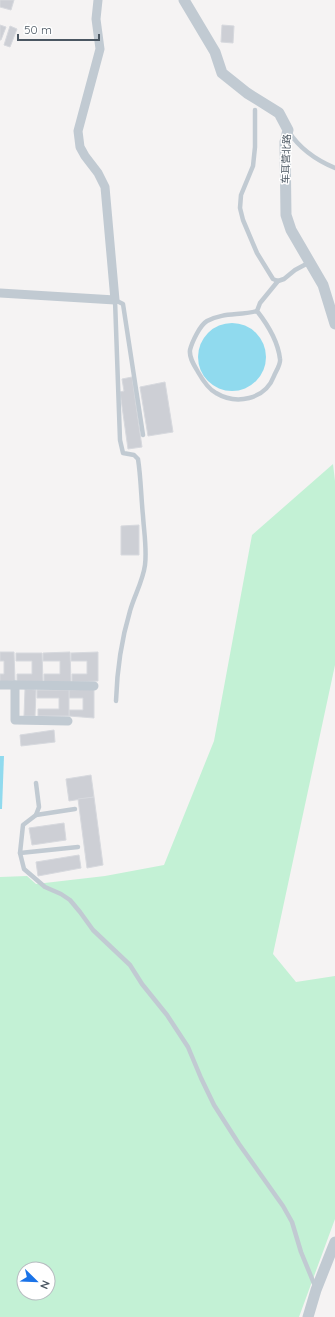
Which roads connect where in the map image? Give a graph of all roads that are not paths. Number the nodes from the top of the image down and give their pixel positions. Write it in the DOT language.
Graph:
graph roads {
  1 [pos="98,0"];
  2 [pos="184,0"];
  3 [pos="254,110"];
  4 [pos="288,130"];
  5 [pos="335,168"];
  6 [pos="310,262"];
  7 [pos="278,281"];
  8 [pos="0,293"];
  9 [pos="115,300"];
  10 [pos="257,311"];
  11 [pos="335,324"];
  12 [pos="143,435"];
  13 [pos="0,685"];
  14 [pos="15,685"];
  15 [pos="94,686"];
  16 [pos="116,701"];
  17 [pos="68,721"];
  18 [pos="36,783"];
  19 [pos="74,809"];
  20 [pos="36,815"];
  21 [pos="78,847"];
  22 [pos="20,852"];
  23 [pos="335,1242"];
  24 [pos="316,1290"];
  25 [pos="308,1317"];
  1 -- 9 [label="street"];
  2 -- 4 [label="street, 车耳营北路"];
  3 -- 7 [label="lane"];
  4 -- 5 [label="lane"];
  4 -- 6 [label="street, 车耳营北路"];
  6 -- 7 [label="lane"];
  6 -- 11 [label="street, 车耳营北路"];
  7 -- 10 [label="lane"];
  8 -- 9 [label="street"];
  9 -- 12 [label="lane"];
  9 -- 16 [label="lane"];
  10 -- 10 [label="lane"];
  13 -- 14 [label="street"];
  14 -- 15 [label="street"];
  14 -- 17 [label="street"];
  18 -- 20 [label="lane"];
  19 -- 20 [label="lane"];
  20 -- 22 [label="lane"];
  21 -- 22 [label="lane"];
  22 -- 24 [label="lane"];
  23 -- 24 [label="street"];
  24 -- 25 [label="street"];
}
